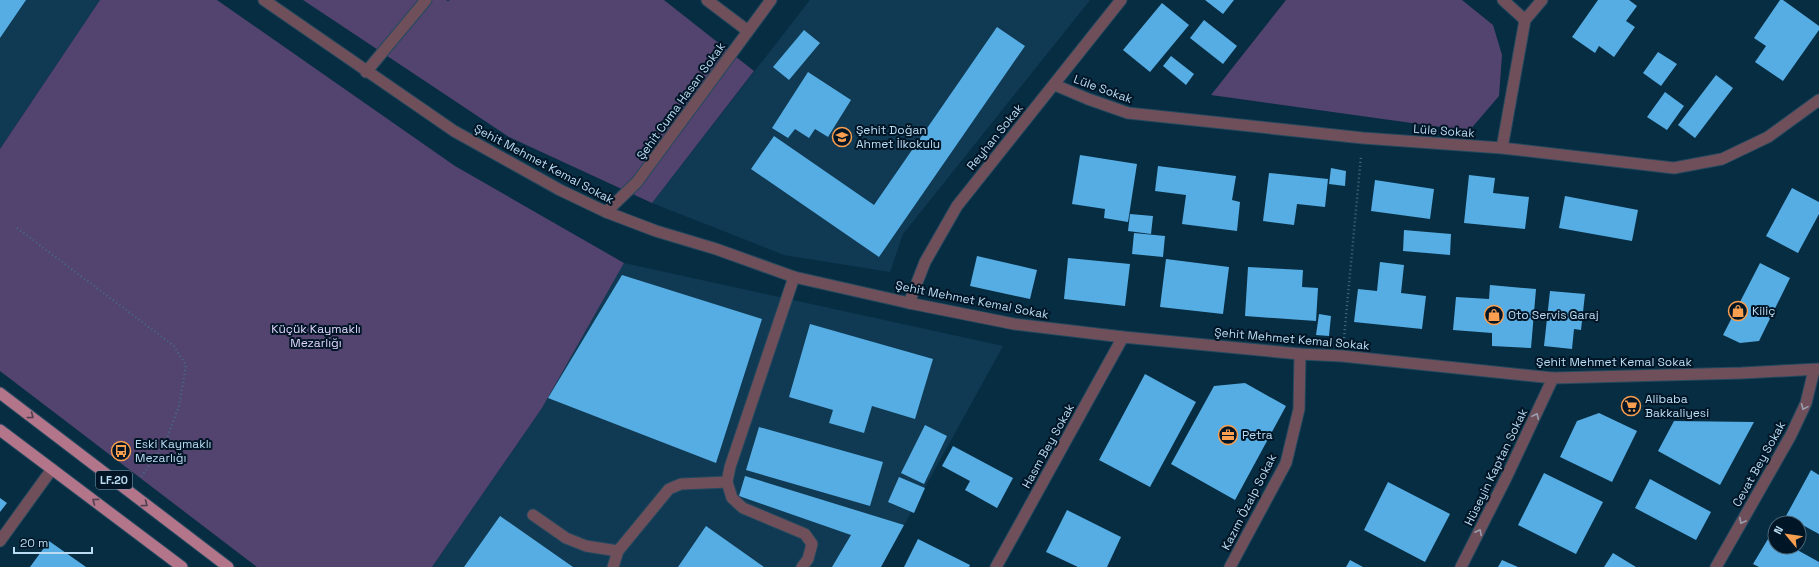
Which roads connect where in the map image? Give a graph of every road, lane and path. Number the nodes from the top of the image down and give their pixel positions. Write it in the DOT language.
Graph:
graph roads {
  1 [pos="264,0"];
  2 [pos="426,0"];
  3 [pos="707,0"];
  4 [pos="772,0"];
  5 [pos="1121,0"];
  6 [pos="1503,0"];
  7 [pos="1542,0"];
  8 [pos="1525,20"];
  9 [pos="748,31"];
  10 [pos="366,72"];
  11 [pos="1055,85"];
  12 [pos="1819,100"];
  13 [pos="1363,138"];
  14 [pos="1502,148"];
  15 [pos="606,212"];
  16 [pos="17,228"];
  17 [pos="794,277"];
  18 [pos="909,303"];
  19 [pos="1123,337"];
  20 [pos="1300,354"];
  21 [pos="1342,356"];
  22 [pos="1817,369"];
  23 [pos="1553,378"];
  24 [pos="0,393"];
  25 [pos="0,430"];
  26 [pos="52,469"];
  27 [pos="727,482"];
  28 [pos="130,492"];
  29 [pos="533,515"];
  30 [pos="0,541"];
  31 [pos="618,552"];
  32 [pos="182,567"];
  33 [pos="228,567"];
  34 [pos="613,567"];
  35 [pos="802,567"];
  36 [pos="996,567"];
  37 [pos="1230,567"];
  38 [pos="1461,567"];
  39 [pos="1716,567"];
  1 -- 10 [label="street, Şehit Mehmet Kemal Sokak"];
  2 -- 10 [label="street"];
  3 -- 9 [label="street"];
  4 -- 9 [label="street, Şehit Cuma Hasan Sokak"];
  5 -- 11 [label="street, Reyhan Sokak"];
  6 -- 8 [label="street"];
  7 -- 8 [label="street"];
  8 -- 14 [label="street"];
  9 -- 15 [label="street, Şehit Cuma Hasan Sokak"];
  10 -- 15 [label="street, Şehit Mehmet Kemal Sokak"];
  11 -- 13 [label="street, Lüle Sokak"];
  11 -- 18 [label="street, Reyhan Sokak"];
  12 -- 14 [label="street, Lüle Sokak"];
  13 -- 14 [label="street, Lüle Sokak"];
  13 -- 21 [label="path"];
  15 -- 17 [label="street, Şehit Mehmet Kemal Sokak"];
  16 -- 28 [label="path"];
  17 -- 18 [label="street, Şehit Mehmet Kemal Sokak"];
  17 -- 27 [label="street"];
  18 -- 19 [label="street, Şehit Mehmet Kemal Sokak"];
  19 -- 20 [label="street, Şehit Mehmet Kemal Sokak"];
  19 -- 36 [label="street, Hasm Bey Sokak"];
  20 -- 21 [label="street, Şehit Mehmet Kemal Sokak"];
  20 -- 37 [label="street, Kazım Özalp Sokak"];
  21 -- 23 [label="street, Şehit Mehmet Kemal Sokak"];
  22 -- 23 [label="street, Şehit Mehmet Kemal Sokak"];
  22 -- 39 [label="street, Cevat Bey Sokak, one-way"];
  38 -- 23 [label="street, Hüseyin Kaptan Sokak, one-way"];
  24 -- 28 [label="main road, LF.20, one-way"];
  25 -- 26 [label="main road, LF.20"];
  26 -- 30 [label="street"];
  32 -- 26 [label="main road, LF.20, one-way"];
  27 -- 31 [label="street"];
  27 -- 35 [label="street"];
  28 -- 33 [label="main road, LF.20, one-way"];
  29 -- 31 [label="street"];
  31 -- 34 [label="street"];
}
